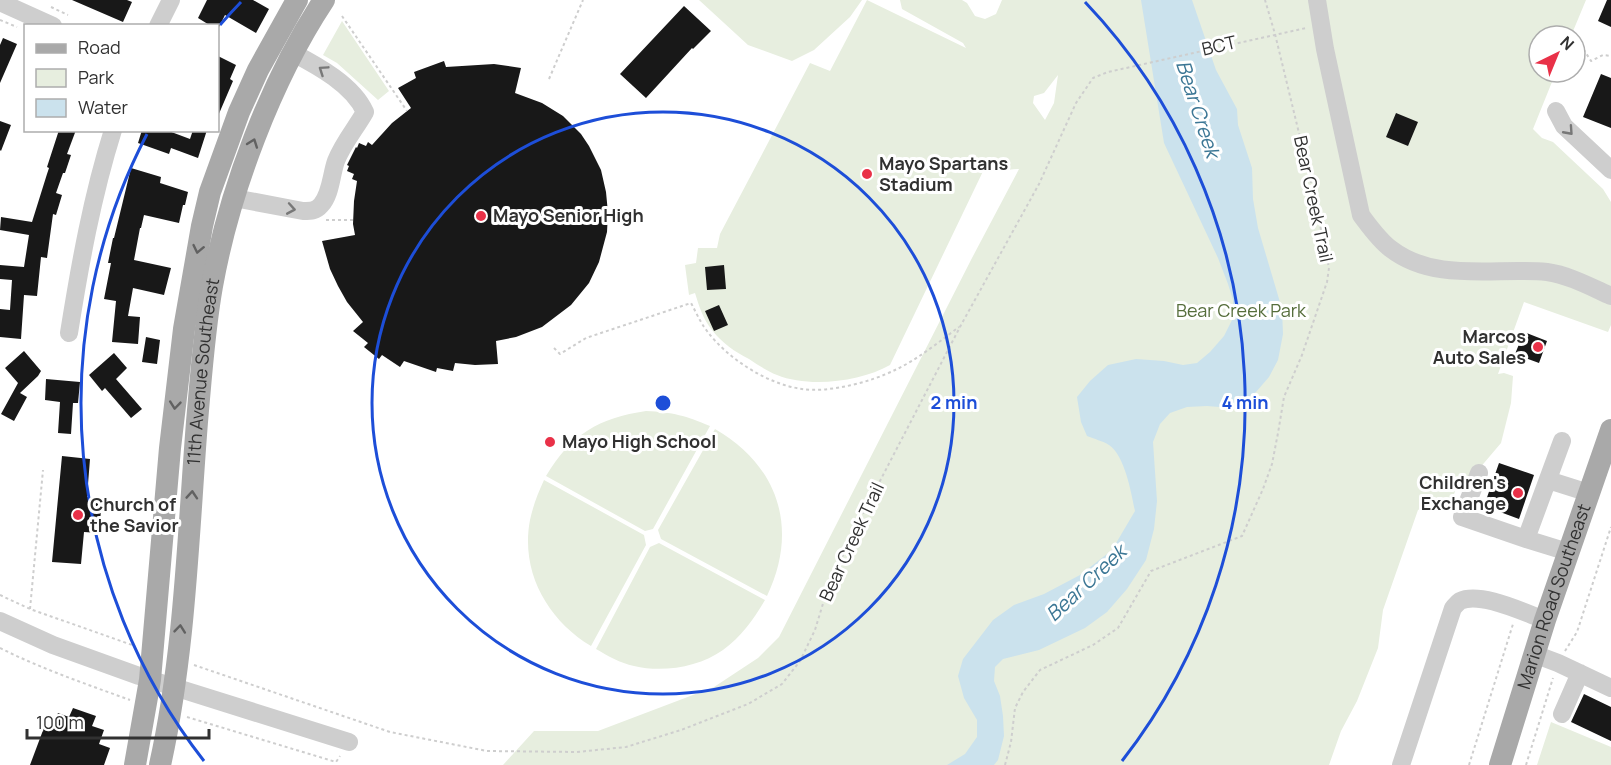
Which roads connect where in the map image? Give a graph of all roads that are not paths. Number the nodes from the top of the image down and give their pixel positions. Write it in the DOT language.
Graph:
graph roads {
  1 [pos="171,0"];
  2 [pos="297,0"];
  3 [pos="324,0"];
  4 [pos="1317,0"];
  5 [pos="0,3"];
  6 [pos="48,24"];
  7 [pos="159,24"];
  8 [pos="293,53"];
  9 [pos="1556,111"];
  10 [pos="112,132"];
  11 [pos="1611,170"];
  12 [pos="234,198"];
  13 [pos="1611,296"];
  14 [pos="69,333"];
  15 [pos="1611,430"];
  16 [pos="1562,441"];
  17 [pos="1479,473"];
  18 [pos="1548,480"];
  19 [pos="1589,493"];
  20 [pos="1526,539"];
  21 [pos="1568,552"];
  22 [pos="1545,620"];
  23 [pos="0,621"];
  24 [pos="1534,654"];
  25 [pos="1580,673"];
  26 [pos="150,680"];
  27 [pos="175,687"];
  28 [pos="1611,688"];
  29 [pos="1562,714"];
  30 [pos="349,742"];
  31 [pos="135,765"];
  32 [pos="160,765"];
  33 [pos="1401,765"];
  34 [pos="1500,765"];
  1 -- 7 [label="street"];
  2 -- 26 [label="main road, 11th Avenue Southeast, one-way"];
  3 -- 8 [label="main road, 11th Avenue Southeast"];
  4 -- 13 [label="street"];
  5 -- 6 [label="street"];
  12 -- 8 [label="main road, 11th Avenue Southeast, one-way"];
  12 -- 8 [label="street, one-way"];
  9 -- 11 [label="street, one-way"];
  10 -- 14 [label="street"];
  27 -- 12 [label="main road, 11th Avenue Southeast, one-way"];
  15 -- 19 [label="main road, Marion Road Southeast"];
  16 -- 18 [label="street"];
  17 -- 20 [label="street"];
  18 -- 19 [label="street"];
  18 -- 20 [label="street"];
  19 -- 21 [label="main road, Marion Road Southeast"];
  20 -- 21 [label="street"];
  21 -- 22 [label="main road, Marion Road Southeast"];
  22 -- 24 [label="main road, Marion Road Southeast"];
  22 -- 33 [label="street"];
  23 -- 26 [label="street"];
  24 -- 25 [label="street"];
  24 -- 34 [label="main road, Marion Road Southeast"];
  25 -- 28 [label="street"];
  25 -- 29 [label="street"];
  26 -- 27 [label="street"];
  26 -- 31 [label="main road, 11th Avenue Southeast"];
  27 -- 30 [label="street"];
  27 -- 32 [label="main road, 11th Avenue Southeast"];
}
